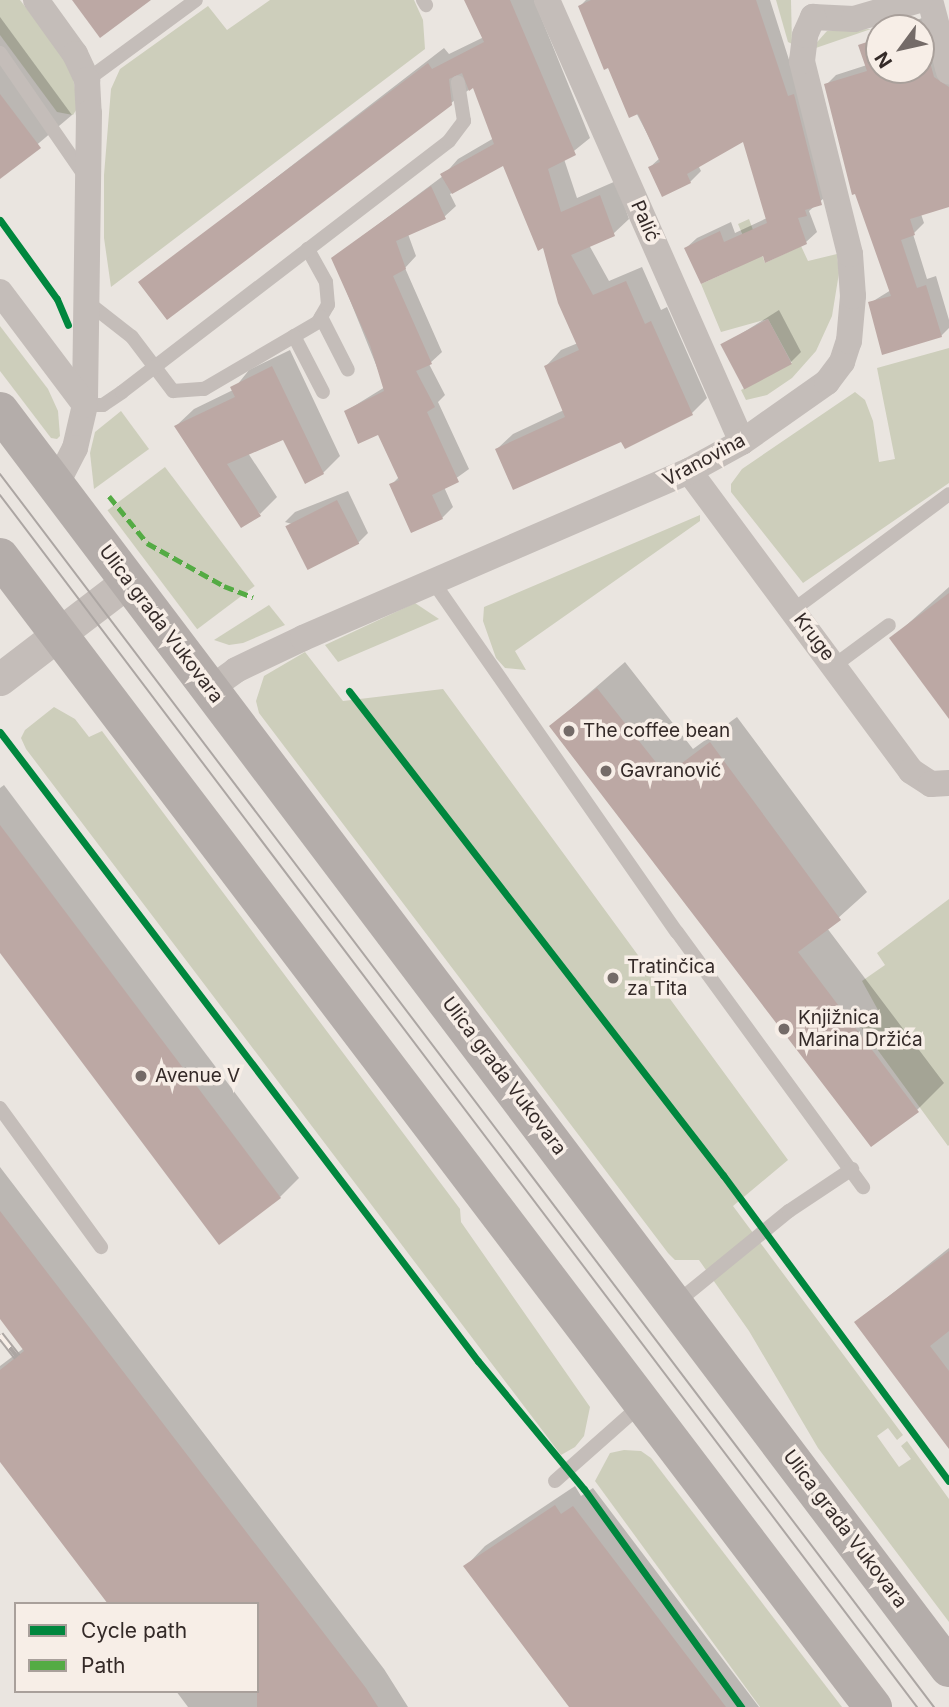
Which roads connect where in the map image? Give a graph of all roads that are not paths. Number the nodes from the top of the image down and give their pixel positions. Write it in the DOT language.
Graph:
graph roads {
  1 [pos="36,0"];
  2 [pos="196,0"];
  3 [pos="547,0"];
  4 [pos="919,0"];
  5 [pos="930,0"];
  6 [pos="808,9"];
  7 [pos="0,53"];
  8 [pos="949,72"];
  9 [pos="87,80"];
  10 [pos="458,82"];
  11 [pos="86,177"];
  12 [pos="308,249"];
  13 [pos="0,292"];
  14 [pos="85,300"];
  15 [pos="321,317"];
  16 [pos="294,336"];
  17 [pos="157,364"];
  18 [pos="348,370"];
  19 [pos="323,392"];
  20 [pos="85,405"];
  21 [pos="0,411"];
  22 [pos="742,442"];
  23 [pos="689,471"];
  24 [pos="56,485"];
  25 [pos="949,494"];
  26 [pos="0,557"];
  27 [pos="128,581"];
  28 [pos="434,583"];
  29 [pos="793,610"];
  30 [pos="889,625"];
  31 [pos="58,633"];
  32 [pos="835,665"];
  33 [pos="0,679"];
  34 [pos="210,689"];
  35 [pos="949,783"];
  36 [pos="0,1108"];
  37 [pos="852,1169"];
  38 [pos="863,1186"];
  39 [pos="101,1247"];
  40 [pos="676,1303"];
  41 [pos="642,1404"];
  42 [pos="555,1481"];
  43 [pos="949,1668"];
  44 [pos="873,1707"];
  1 -- 9 [label="street"];
  2 -- 9 [label="lane"];
  3 -- 22 [label="street, Palić"];
  4 -- 6 [label="street"];
  5 -- 8 [label="street"];
  6 -- 22 [label="street, Vranovina"];
  7 -- 11 [label="lane"];
  9 -- 11 [label="street"];
  10 -- 12 [label="lane"];
  11 -- 14 [label="street"];
  12 -- 15 [label="lane"];
  12 -- 17 [label="lane"];
  13 -- 20 [label="street"];
  14 -- 17 [label="lane"];
  14 -- 20 [label="street"];
  15 -- 16 [label="lane"];
  15 -- 18 [label="lane"];
  16 -- 17 [label="lane"];
  16 -- 19 [label="lane"];
  17 -- 20 [label="lane"];
  20 -- 24 [label="street"];
  21 -- 24 [label="main road, Ulica grada Vukovara"];
  22 -- 23 [label="street, Vranovina"];
  23 -- 28 [label="street, Vranovina"];
  23 -- 29 [label="street, Kruge"];
  24 -- 27 [label="main road, Ulica grada Vukovara"];
  25 -- 29 [label="lane"];
  26 -- 31 [label="main road"];
  27 -- 31 [label="street"];
  27 -- 34 [label="main road, Ulica grada Vukovara"];
  28 -- 34 [label="street, Vranovina"];
  28 -- 37 [label="lane"];
  29 -- 32 [label="street, Kruge"];
  30 -- 32 [label="lane"];
  31 -- 33 [label="street"];
  31 -- 41 [label="main road"];
  32 -- 35 [label="street, Kruge"];
  34 -- 40 [label="main road, Ulica grada Vukovara"];
  36 -- 39 [label="lane"];
  37 -- 38 [label="lane"];
  37 -- 40 [label="lane"];
  40 -- 43 [label="main road, Ulica grada Vukovara"];
  41 -- 42 [label="lane"];
  41 -- 44 [label="main road"];
}
